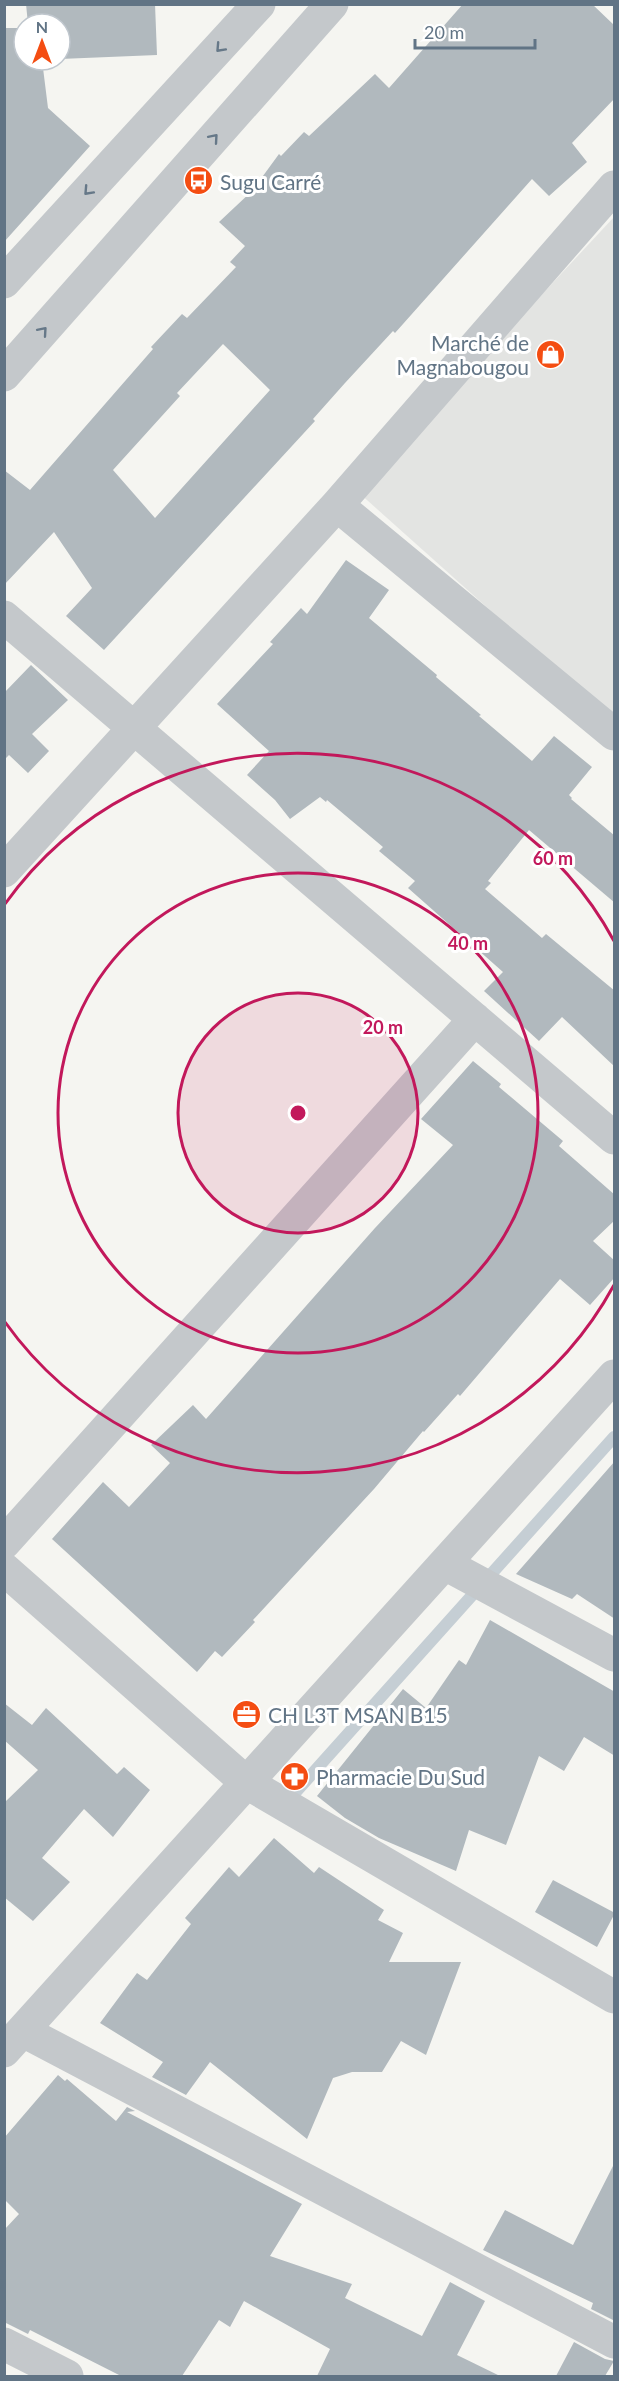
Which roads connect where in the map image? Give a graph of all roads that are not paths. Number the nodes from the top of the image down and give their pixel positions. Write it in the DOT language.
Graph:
graph roads {
  1 [pos="259,4"];
  2 [pos="332,4"];
  3 [pos="615,187"];
  4 [pos="4,282"];
  5 [pos="4,375"];
  6 [pos="337,505"];
  7 [pos="4,616"];
  8 [pos="134,727"];
  9 [pos="615,734"];
  10 [pos="4,871"];
  11 [pos="475,1019"];
  12 [pos="615,1138"];
  13 [pos="615,1376"];
  14 [pos="4,1543"];
  15 [pos="445,1564"];
  16 [pos="4,1569"];
  17 [pos="615,1655"];
  18 [pos="247,1783"];
  19 [pos="615,1997"];
  20 [pos="14,2041"];
  21 [pos="615,2342"];
  22 [pos="4,2344"];
  23 [pos="67,2376"];
  1 -- 4 [label="street, one-way"];
  5 -- 2 [label="street, one-way"];
  3 -- 6 [label="street"];
  6 -- 8 [label="street"];
  6 -- 9 [label="street"];
  7 -- 8 [label="street"];
  8 -- 10 [label="street"];
  8 -- 11 [label="street"];
  11 -- 12 [label="street"];
  11 -- 14 [label="street"];
  13 -- 15 [label="street"];
  15 -- 17 [label="street"];
  15 -- 18 [label="street"];
  16 -- 18 [label="street"];
  18 -- 19 [label="street"];
  18 -- 20 [label="street"];
  20 -- 21 [label="street"];
  22 -- 23 [label="street"];
}
